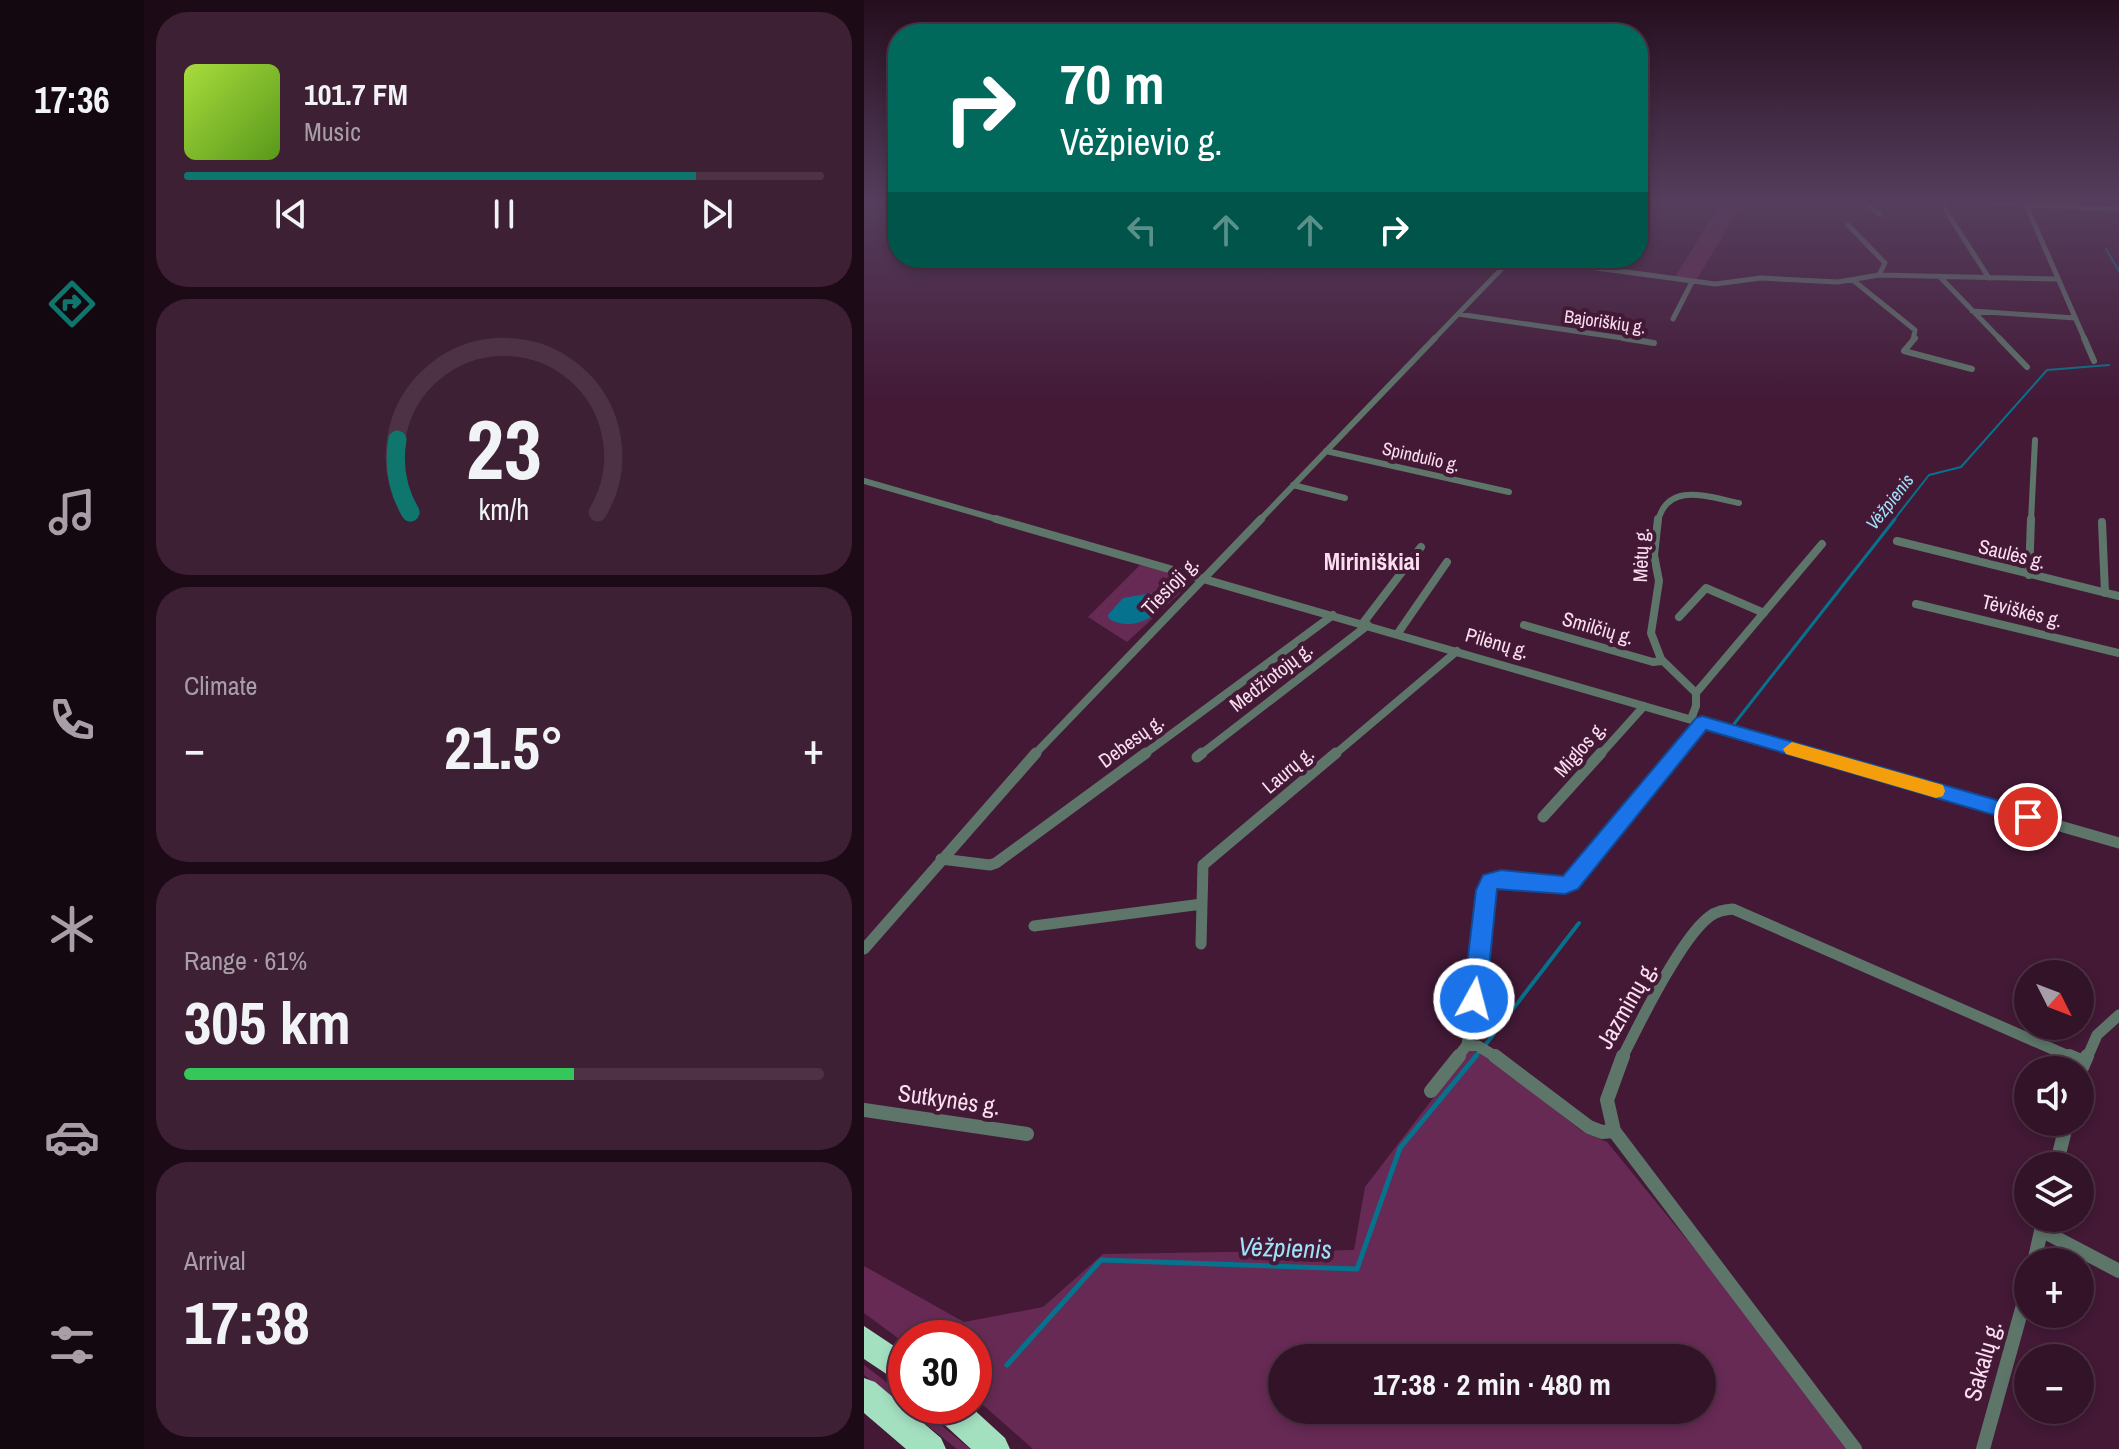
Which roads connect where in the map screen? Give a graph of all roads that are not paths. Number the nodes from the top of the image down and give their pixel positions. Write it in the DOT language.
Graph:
graph roads {
  1 [pos="1502,268"];
  2 [pos="1593,268"];
  3 [pos="1883,268"];
  4 [pos="1982,268"];
  5 [pos="2053,268"];
  6 [pos="1879,275"];
  7 [pos="1940,277"];
  8 [pos="1989,278"];
  9 [pos="2058,279"];
  10 [pos="1854,281"];
  11 [pos="1692,282"];
  12 [pos="1972,311"];
  13 [pos="1458,314"];
  14 [pos="2075,318"];
  15 [pos="1673,319"];
  16 [pos="1654,343"];
  17 [pos="2094,361"];
  18 [pos="2027,367"];
  19 [pos="1972,369"];
  20 [pos="2035,440"];
  21 [pos="1326,451"];
  22 [pos="864,481"];
  23 [pos="1293,485"];
  24 [pos="1509,492"];
  25 [pos="1345,498"];
  26 [pos="1739,503"];
  27 [pos="2102,522"];
  28 [pos="1897,541"];
  29 [pos="1822,544"];
  30 [pos="1421,547"];
  31 [pos="1447,562"];
  32 [pos="2029,575"];
  33 [pos="1203,578"];
  34 [pos="2105,593"];
  35 [pos="2119,596"];
  36 [pos="1916,604"];
  37 [pos="1764,613"];
  38 [pos="1333,615"];
  39 [pos="1679,617"];
  40 [pos="1366,624"];
  41 [pos="1524,625"];
  42 [pos="1398,633"];
  43 [pos="1457,651"];
  44 [pos="2119,653"];
  45 [pos="1662,661"];
  46 [pos="1696,693"];
  47 [pos="1644,706"];
  48 [pos="1696,720"];
  49 [pos="1197,757"];
  50 [pos="1543,817"];
  51 [pos="2119,843"];
  52 [pos="941,859"];
  53 [pos="1202,904"];
  54 [pos="1034,926"];
  55 [pos="1201,944"];
  56 [pos="864,949"];
  57 [pos="2119,1015"];
  58 [pos="1467,1045"];
  59 [pos="2057,1056"];
  60 [pos="2086,1056"];
  61 [pos="1431,1091"];
  62 [pos="864,1110"];
  63 [pos="1614,1131"];
  64 [pos="1027,1134"];
  65 [pos="2056,1232"];
  66 [pos="2119,1271"];
  67 [pos="2017,1328"];
  68 [pos="864,1341"];
  69 [pos="888,1359"];
  70 [pos="864,1393"];
  71 [pos="967,1424"];
  72 [pos="930,1449"];
  73 [pos="994,1449"];
  74 [pos="1855,1449"];
  75 [pos="1983,1449"];
  1 -- 13 [label="street, Tiesioji g."];
  2 -- 11 [label="street"];
  3 -- 6 [label="street"];
  4 -- 8 [label="street"];
  5 -- 9 [label="street"];
  6 -- 7 [label="street"];
  6 -- 10 [label="street"];
  7 -- 8 [label="street"];
  7 -- 12 [label="street"];
  8 -- 9 [label="street"];
  9 -- 14 [label="street"];
  10 -- 11 [label="street"];
  10 -- 19 [label="street"];
  11 -- 15 [label="street"];
  12 -- 14 [label="street"];
  12 -- 18 [label="street"];
  13 -- 16 [label="street, Bajoriškių g."];
  13 -- 21 [label="street, Tiesioji g."];
  14 -- 17 [label="street"];
  20 -- 32 [label="street"];
  21 -- 23 [label="street, Tiesioji g."];
  21 -- 24 [label="street, Spindulio g."];
  22 -- 33 [label="street, Pilėnų g."];
  23 -- 25 [label="street"];
  23 -- 33 [label="street, Tiesioji g."];
  26 -- 45 [label="street, Mėtų g."];
  27 -- 34 [label="street"];
  28 -- 32 [label="street, Saulės g."];
  29 -- 37 [label="street"];
  30 -- 40 [label="street, Medžiotojų g."];
  31 -- 42 [label="street"];
  32 -- 34 [label="street, Saulės g."];
  33 -- 38 [label="street, Pilėnų g."];
  33 -- 52 [label="street, Tiesioji g."];
  34 -- 35 [label="street, Saulės g."];
  36 -- 44 [label="street, Tėviškės g."];
  37 -- 39 [label="street"];
  37 -- 46 [label="street"];
  38 -- 40 [label="street, Pilėnų g."];
  38 -- 52 [label="street, Debesų g."];
  40 -- 42 [label="street, Pilėnų g."];
  40 -- 49 [label="street, Medžiotojų g."];
  41 -- 45 [label="street, Smilčių g."];
  42 -- 43 [label="street, Pilėnų g."];
  43 -- 47 [label="street, Pilėnų g."];
  43 -- 53 [label="street, Laurų g."];
  45 -- 46 [label="street, Mėtų g."];
  46 -- 48 [label="street"];
  47 -- 48 [label="street, Pilėnų g."];
  47 -- 50 [label="street, Miglos g."];
  48 -- 51 [label="street, Pilėnų g."];
  48 -- 58 [label="street"];
  52 -- 56 [label="street, Tiesioji g."];
  53 -- 54 [label="street"];
  53 -- 55 [label="street, Laurų g."];
  57 -- 60 [label="street"];
  58 -- 61 [label="street"];
  58 -- 63 [label="street"];
  59 -- 63 [label="street, Jazminų g."];
  62 -- 64 [label="street, Sutkynės g."];
  63 -- 74 [label="street"];
  65 -- 66 [label="street"];
  67 -- 75 [label="street, Sakalų g."];
  68 -- 69 [label="highway"];
  70 -- 72 [label="highway"];
  71 -- 73 [label="highway"];
}
